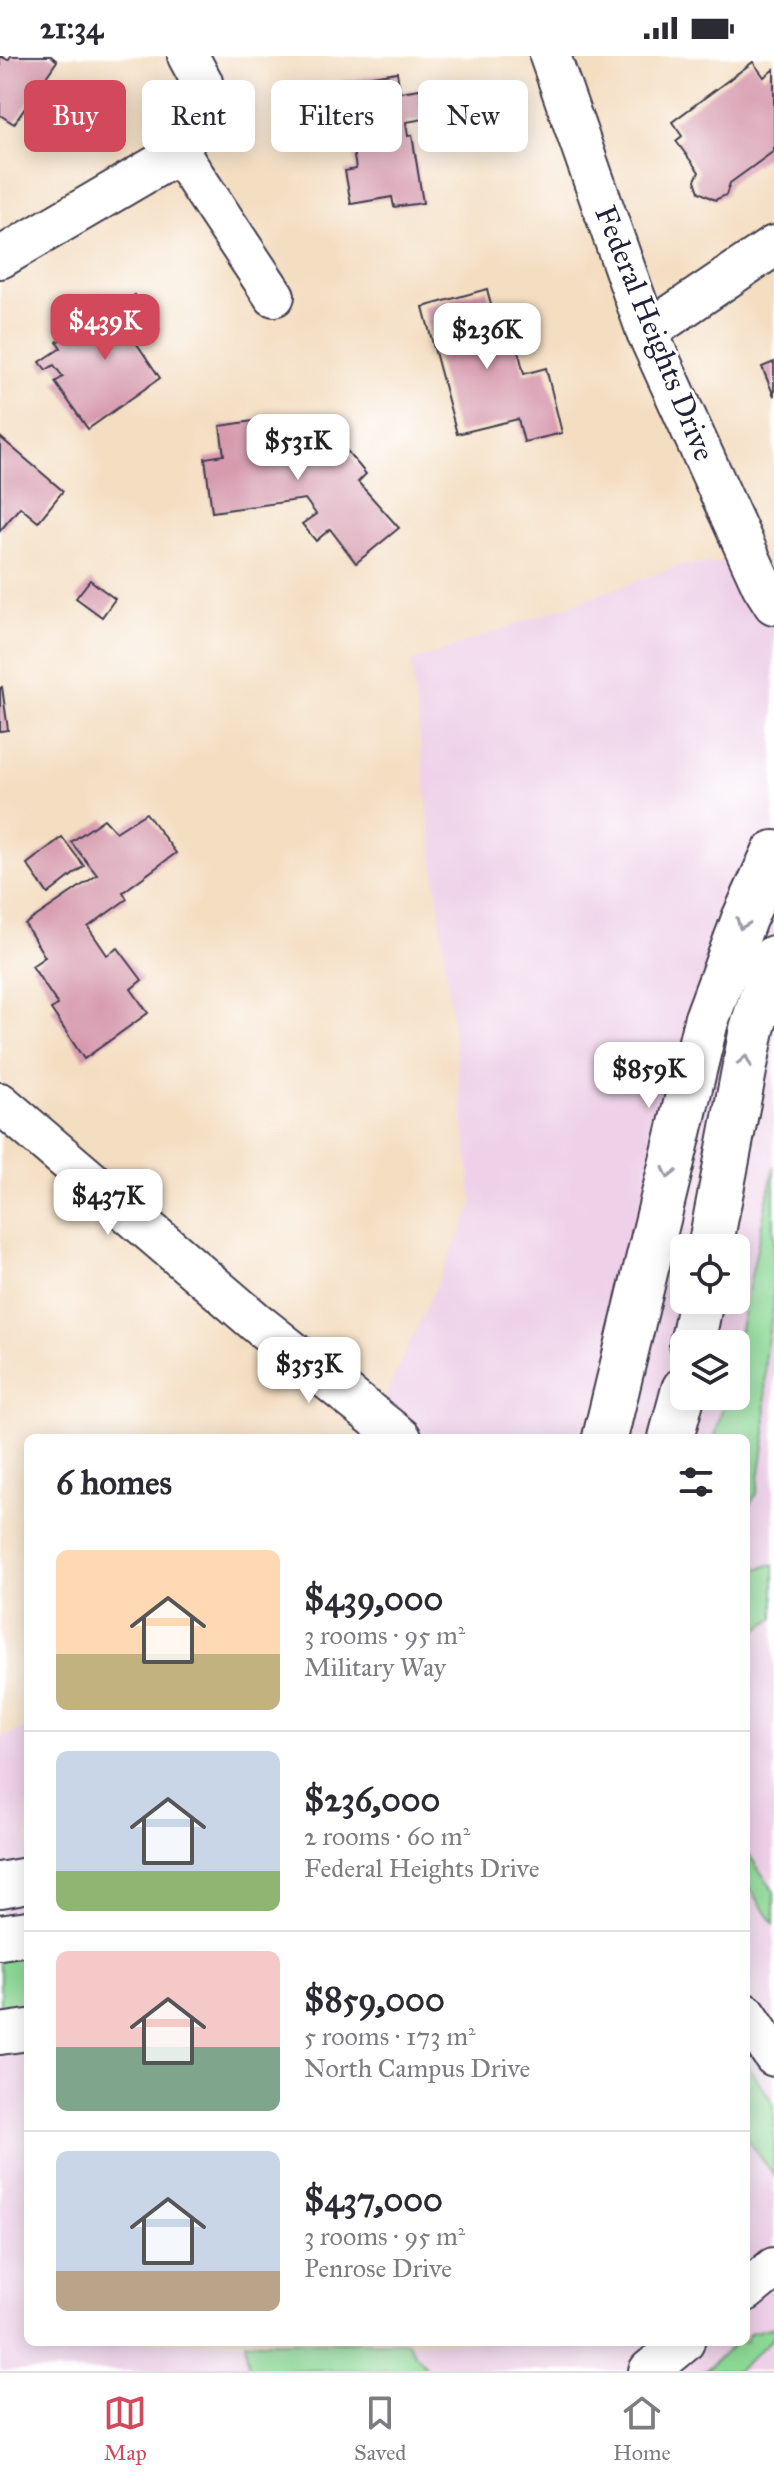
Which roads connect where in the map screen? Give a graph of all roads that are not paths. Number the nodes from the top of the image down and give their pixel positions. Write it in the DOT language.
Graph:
graph roads {
  1 [pos="550,56"];
  2 [pos="195,69"];
  3 [pos="179,153"];
  4 [pos="774,246"];
  5 [pos="0,258"];
  6 [pos="274,296"];
  7 [pos="647,332"];
  8 [pos="774,604"];
  9 [pos="774,853"];
  10 [pos="774,958"];
  11 [pos="0,1103"];
  12 [pos="713,1234"];
  13 [pos="678,1410"];
  14 [pos="613,1425"];
  15 [pos="396,1434"];
  16 [pos="672,1434"];
  17 [pos="24,1881"];
  18 [pos="0,1885"];
  19 [pos="24,1934"];
  20 [pos="0,1937"];
  21 [pos="750,2020"];
  22 [pos="24,2031"];
  23 [pos="0,2034"];
  24 [pos="774,2056"];
  25 [pos="774,2268"];
  26 [pos="750,2288"];
  27 [pos="679,2346"];
  28 [pos="649,2371"];
  1 -- 7 [label="street, Federal Heights Drive"];
  2 -- 3 [label="street"];
  3 -- 5 [label="street"];
  3 -- 6 [label="street"];
  4 -- 7 [label="street"];
  7 -- 8 [label="street, Federal Heights Drive"];
  9 -- 14 [label="main road, one-way"];
  12 -- 10 [label="main road, one-way"];
  11 -- 15 [label="street"];
  13 -- 16 [label="main road"];
  17 -- 18 [label="main road"];
  19 -- 20 [label="main road"];
  21 -- 24 [label="street"];
  22 -- 23 [label="street"];
  25 -- 26 [label="street"];
  27 -- 28 [label="street"];
}
